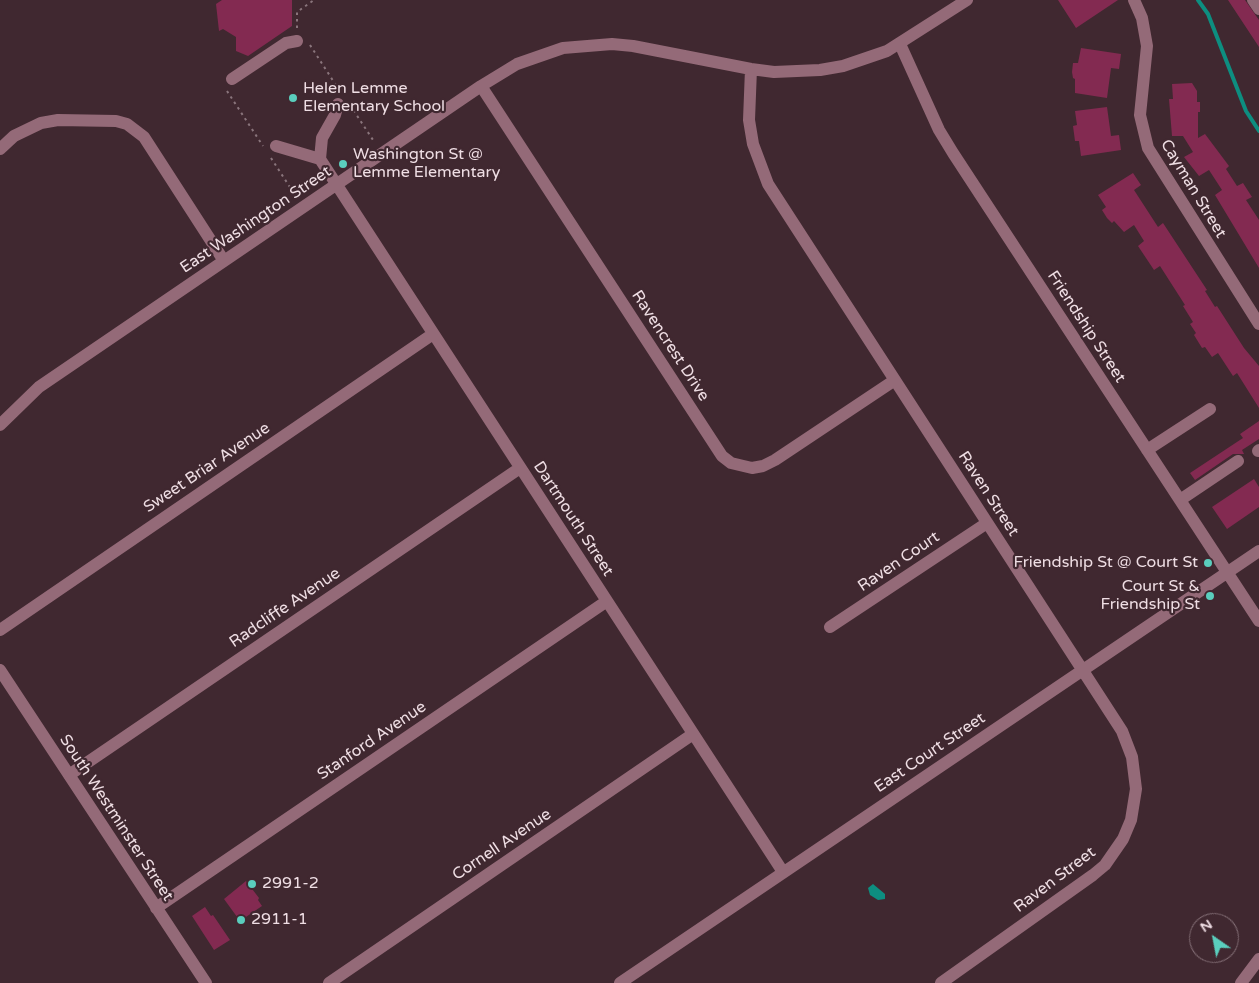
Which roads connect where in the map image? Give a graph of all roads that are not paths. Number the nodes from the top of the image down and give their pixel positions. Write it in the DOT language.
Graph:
graph roads {
  1 [pos="968,0"];
  2 [pos="1134,0"];
  3 [pos="1253,0"];
  4 [pos="1259,9"];
  5 [pos="303,39"];
  6 [pos="900,44"];
  7 [pos="751,69"];
  8 [pos="232,79"];
  9 [pos="481,86"];
  10 [pos="338,104"];
  11 [pos="270,149"];
  12 [pos="0,150"];
  13 [pos="320,159"];
  14 [pos="336,184"];
  15 [pos="224,261"];
  16 [pos="1259,324"];
  17 [pos="433,334"];
  18 [pos="895,380"];
  19 [pos="1210,409"];
  20 [pos="0,424"];
  21 [pos="1147,450"];
  22 [pos="1238,461"];
  23 [pos="520,468"];
  24 [pos="1180,500"];
  25 [pos="987,523"];
  26 [pos="1259,551"];
  27 [pos="1227,573"];
  28 [pos="607,601"];
  29 [pos="1259,621"];
  30 [pos="830,628"];
  31 [pos="0,630"];
  32 [pos="0,670"];
  33 [pos="1083,670"];
  34 [pos="693,734"];
  35 [pos="69,775"];
  36 [pos="783,872"];
  37 [pos="156,908"];
  38 [pos="1259,959"];
  39 [pos="206,983"];
  40 [pos="329,983"];
  41 [pos="620,983"];
  42 [pos="941,983"];
  43 [pos="1241,983"];
  1 -- 6 [label="street, East Washington Street"];
  2 -- 16 [label="street, Cayman Street"];
  3 -- 4 [label="street"];
  5 -- 8 [label="street"];
  6 -- 7 [label="street, East Washington Street"];
  6 -- 21 [label="street, Friendship Street"];
  7 -- 9 [label="street, East Washington Street"];
  7 -- 18 [label="street, Raven Street"];
  9 -- 14 [label="street, East Washington Street"];
  9 -- 18 [label="street, Ravencrest Drive"];
  10 -- 13 [label="street"];
  11 -- 13 [label="street"];
  12 -- 15 [label="street"];
  13 -- 14 [label="street, Dartmouth Street"];
  14 -- 15 [label="street, East Washington Street"];
  14 -- 17 [label="street, Dartmouth Street"];
  15 -- 20 [label="street, East Washington Street"];
  17 -- 23 [label="street, Dartmouth Street"];
  17 -- 31 [label="street, Sweet Briar Avenue"];
  18 -- 25 [label="street, Raven Street"];
  19 -- 21 [label="street"];
  21 -- 24 [label="street, Friendship Street"];
  22 -- 24 [label="street"];
  23 -- 28 [label="street, Dartmouth Street"];
  23 -- 35 [label="street, Radcliffe Avenue"];
  24 -- 27 [label="street, Friendship Street"];
  25 -- 30 [label="street, Raven Court"];
  25 -- 33 [label="street, Raven Street"];
  26 -- 27 [label="street, East Court Street"];
  27 -- 29 [label="street, Friendship Street"];
  27 -- 33 [label="street, East Court Street"];
  28 -- 34 [label="street, Dartmouth Street"];
  28 -- 37 [label="street, Stanford Avenue"];
  32 -- 35 [label="street, South Westminster Street"];
  33 -- 36 [label="street, East Court Street"];
  33 -- 42 [label="street, Raven Street"];
  34 -- 36 [label="street, Dartmouth Street"];
  34 -- 40 [label="street, Cornell Avenue"];
  35 -- 37 [label="street, South Westminster Street"];
  36 -- 41 [label="street, East Court Street"];
  37 -- 39 [label="street, South Westminster Street"];
  38 -- 43 [label="street"];
}
